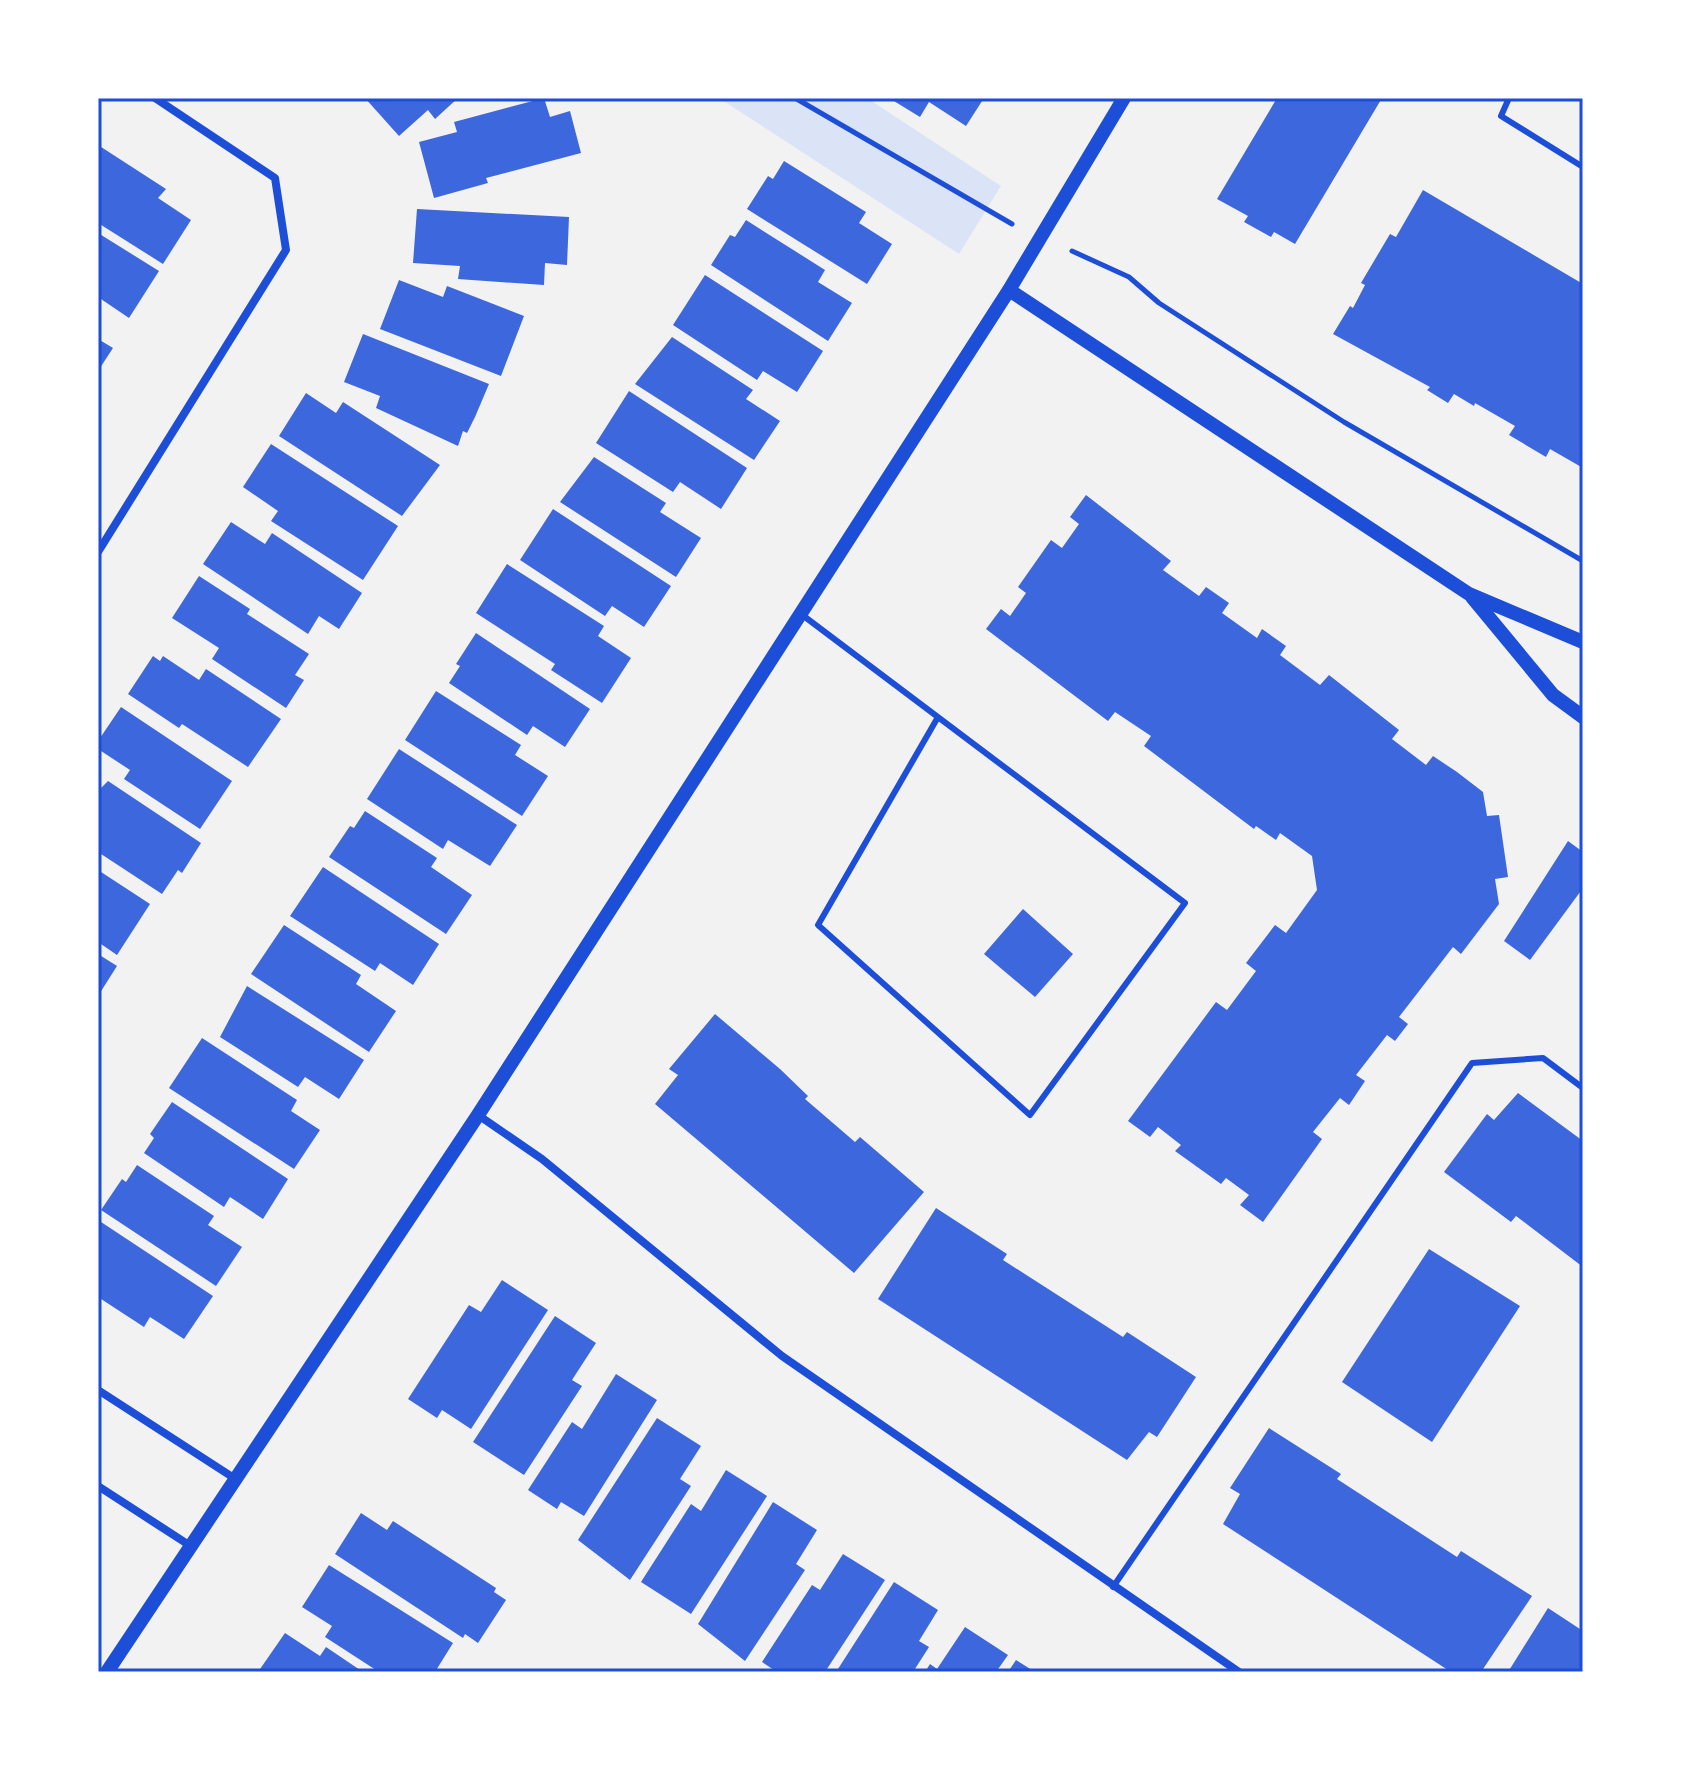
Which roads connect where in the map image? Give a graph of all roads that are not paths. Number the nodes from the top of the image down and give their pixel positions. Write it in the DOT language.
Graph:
graph roads {
  1 [pos="155,98"];
  2 [pos="1124,98"];
  3 [pos="1509,98"];
  4 [pos="1583,167"];
  5 [pos="1009,290"];
  6 [pos="98,552"];
  7 [pos="1469,594"];
  8 [pos="801,614"];
  9 [pos="1583,642"];
  10 [pos="938,717"];
  11 [pos="1583,717"];
  12 [pos="1583,1088"];
  13 [pos="478,1115"];
  14 [pos="98,1390"];
  15 [pos="234,1478"];
  16 [pos="98,1486"];
  17 [pos="189,1545"];
  18 [pos="1112,1587"];
  19 [pos="107,1672"];
  20 [pos="1239,1672"];
  1 -- 6 [label="street"];
  2 -- 5 [label="street"];
  3 -- 4 [label="lane"];
  5 -- 7 [label="street"];
  5 -- 8 [label="street"];
  7 -- 9 [label="street"];
  7 -- 11 [label="street"];
  8 -- 10 [label="lane"];
  8 -- 13 [label="street"];
  10 -- 10 [label="lane"];
  12 -- 18 [label="lane"];
  13 -- 15 [label="street"];
  13 -- 18 [label="street"];
  14 -- 15 [label="street"];
  15 -- 17 [label="street"];
  16 -- 17 [label="street"];
  17 -- 19 [label="street"];
  18 -- 20 [label="street"];
}
